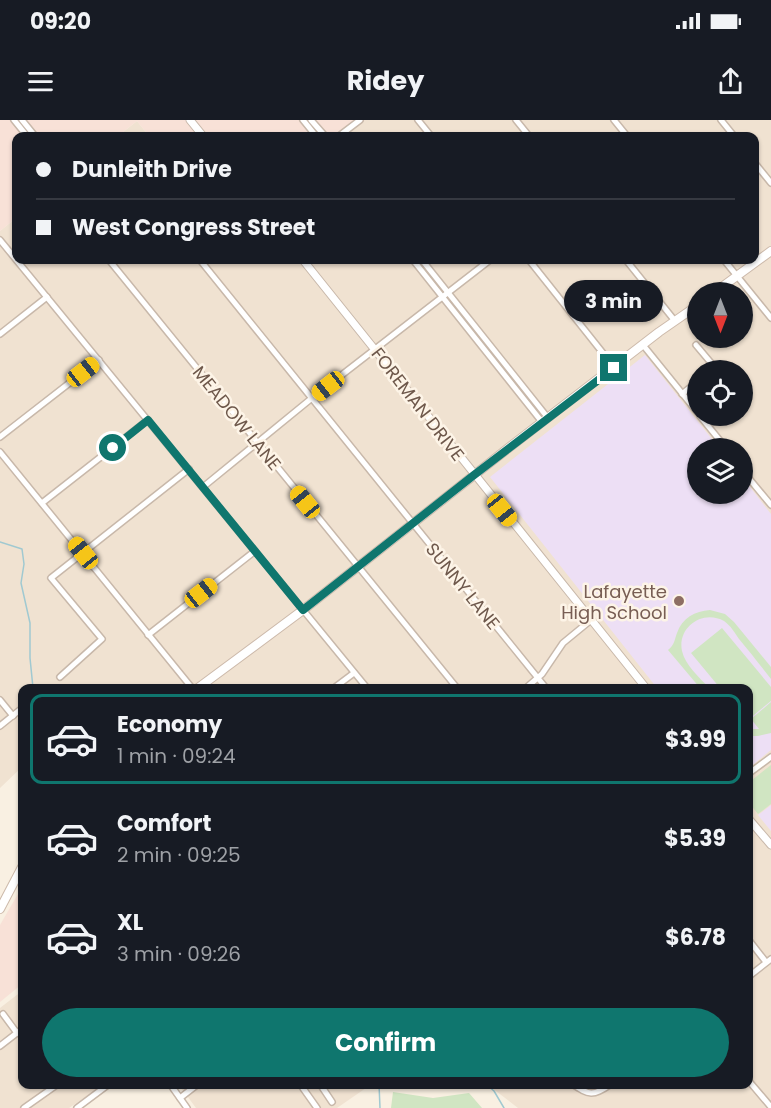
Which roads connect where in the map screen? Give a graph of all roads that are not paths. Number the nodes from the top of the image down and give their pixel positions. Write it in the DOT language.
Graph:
graph roads {
  1 [pos="14,120"];
  2 [pos="22,120"];
  3 [pos="190,120"];
  4 [pos="303,120"];
  5 [pos="312,120"];
  6 [pos="360,120"];
  7 [pos="418,120"];
  8 [pos="516,120"];
  9 [pos="614,120"];
  10 [pos="721,120"];
  11 [pos="24,132"];
  12 [pos="32,132"];
  13 [pos="200,132"];
  14 [pos="313,132"];
  15 [pos="322,132"];
  16 [pos="344,132"];
  17 [pos="428,132"];
  18 [pos="526,132"];
  19 [pos="624,132"];
  20 [pos="731,132"];
  21 [pos="759,168"];
  22 [pos="771,183"];
  23 [pos="0,241"];
  24 [pos="771,251"];
  25 [pos="12,255"];
  26 [pos="759,260"];
  27 [pos="19,264"];
  28 [pos="112,264"];
  29 [pos="203,264"];
  30 [pos="306,264"];
  31 [pos="417,264"];
  32 [pos="425,264"];
  33 [pos="485,264"];
  34 [pos="532,264"];
  35 [pos="629,264"];
  36 [pos="727,264"];
  37 [pos="754,264"];
  38 [pos="738,277"];
  39 [pos="730,282"];
  40 [pos="445,294"];
  41 [pos="47,297"];
  42 [pos="687,313"];
  43 [pos="771,318"];
  44 [pos="675,321"];
  45 [pos="0,334"];
  46 [pos="484,337"];
  47 [pos="478,342"];
  48 [pos="643,345"];
  49 [pos="375,349"];
  50 [pos="99,360"];
  51 [pos="614,368"];
  52 [pos="507,372"];
  53 [pos="687,390"];
  54 [pos="682,394"];
  55 [pos="312,398"];
  56 [pos="687,400"];
  57 [pos="148,420"];
  58 [pos="545,420"];
  59 [pos="709,426"];
  60 [pos="0,437"];
  61 [pos="718,438"];
  62 [pos="257,442"];
  63 [pos="0,452"];
  64 [pos="189,470"];
  65 [pos="474,475"];
  66 [pos="753,484"];
  67 [pos="203,487"];
  68 [pos="42,503"];
  69 [pos="771,506"];
  70 [pos="414,524"];
  71 [pos="255,551"];
  72 [pos="83,553"];
  73 [pos="358,567"];
  74 [pos="303,610"];
  75 [pos="591,620"];
  76 [pos="148,635"];
  77 [pos="354,673"];
  78 [pos="60,677"];
  79 [pos="538,678"];
  80 [pos="189,684"];
  81 [pos="203,684"];
  82 [pos="339,684"];
  83 [pos="364,684"];
  84 [pos="453,684"];
  85 [pos="531,684"];
  86 [pos="543,684"];
  87 [pos="643,684"];
  88 [pos="0,700"];
  89 [pos="18,712"];
  90 [pos="13,716"];
  91 [pos="0,726"];
  92 [pos="771,757"];
  93 [pos="753,770"];
  94 [pos="753,824"];
  95 [pos="771,845"];
  96 [pos="18,875"];
  97 [pos="0,909"];
  98 [pos="753,944"];
  99 [pos="769,961"];
  100 [pos="753,973"];
  101 [pos="3,1014"];
  102 [pos="18,1029"];
  103 [pos="18,1032"];
  104 [pos="0,1046"];
  105 [pos="753,1086"];
  106 [pos="51,1089"];
  107 [pos="104,1089"];
  108 [pos="174,1089"];
  109 [pos="192,1089"];
  110 [pos="304,1089"];
  111 [pos="323,1089"];
  112 [pos="580,1089"];
  113 [pos="603,1089"];
  114 [pos="101,1091"];
  115 [pos="180,1098"];
  116 [pos="332,1102"];
  117 [pos="771,1107"];
  118 [pos="24,1108"];
  119 [pos="77,1108"];
  120 [pos="187,1108"];
  121 [pos="317,1108"];
  1 -- 11 [label="street"];
  2 -- 12 [label="street"];
  3 -- 13 [label="street"];
  4 -- 14 [label="street"];
  5 -- 15 [label="street"];
  6 -- 16 [label="street"];
  7 -- 17 [label="street"];
  8 -- 18 [label="street"];
  9 -- 19 [label="street"];
  10 -- 20 [label="street"];
  21 -- 22 [label="street"];
  23 -- 25 [label="street"];
  24 -- 26 [label="main road"];
  27 -- 41 [label="street"];
  28 -- 62 [label="street, MEADOW LANE"];
  29 -- 55 [label="street, SUNNY LANE"];
  30 -- 49 [label="street, FOREMAN DRIVE"];
  31 -- 40 [label="street"];
  32 -- 40 [label="street"];
  33 -- 40 [label="street"];
  34 -- 51 [label="street"];
  35 -- 44 [label="street"];
  36 -- 38 [label="street"];
  37 -- 38 [label="main road"];
  38 -- 39 [label="main road"];
  38 -- 43 [label="street"];
  40 -- 46 [label="street"];
  40 -- 47 [label="street"];
  40 -- 49 [label="street"];
  41 -- 45 [label="street"];
  41 -- 50 [label="street"];
  42 -- 44 [label="main road"];
  44 -- 48 [label="main road"];
  46 -- 47 [label="street"];
  46 -- 52 [label="street"];
  47 -- 52 [label="street"];
  48 -- 51 [label="main road"];
  48 -- 54 [label="street"];
  49 -- 55 [label="street"];
  49 -- 65 [label="street, FOREMAN DRIVE"];
  50 -- 57 [label="street"];
  50 -- 60 [label="street"];
  51 -- 58 [label="main road"];
  52 -- 58 [label="street"];
  53 -- 54 [label="street"];
  54 -- 56 [label="street"];
  55 -- 62 [label="street"];
  55 -- 70 [label="street, SUNNY LANE"];
  57 -- 64 [label="street"];
  57 -- 68 [label="street"];
  58 -- 65 [label="main road"];
  59 -- 61 [label="street"];
  62 -- 67 [label="street"];
  62 -- 73 [label="street, MEADOW LANE"];
  63 -- 68 [label="street"];
  64 -- 67 [label="street"];
  64 -- 72 [label="street"];
  65 -- 70 [label="main road"];
  65 -- 75 [label="street, FOREMAN DRIVE"];
  66 -- 69 [label="street"];
  67 -- 71 [label="street"];
  68 -- 72 [label="street"];
  70 -- 73 [label="main road"];
  70 -- 79 [label="street, SUNNY LANE"];
  71 -- 74 [label="street"];
  71 -- 76 [label="street"];
  72 -- 76 [label="street"];
  72 -- 78 [label="street"];
  73 -- 74 [label="main road"];
  73 -- 84 [label="street, MEADOW LANE"];
  74 -- 77 [label="street"];
  74 -- 81 [label="main road"];
  75 -- 79 [label="street"];
  75 -- 87 [label="street, FOREMAN DRIVE"];
  76 -- 80 [label="street"];
  77 -- 82 [label="street"];
  77 -- 83 [label="street"];
  79 -- 85 [label="street"];
  79 -- 86 [label="street, SUNNY LANE"];
  88 -- 90 [label="street"];
  89 -- 90 [label="street"];
  90 -- 91 [label="street"];
  92 -- 93 [label="street"];
  94 -- 95 [label="street"];
  96 -- 97 [label="main road"];
  98 -- 99 [label="street"];
  99 -- 100 [label="street"];
  101 -- 102 [label="street"];
  103 -- 104 [label="street"];
  105 -- 117 [label="street"];
  106 -- 118 [label="street"];
  107 -- 114 [label="street"];
  108 -- 115 [label="street"];
  109 -- 115 [label="street"];
  110 -- 121 [label="street"];
  111 -- 116 [label="street"];
  112 -- 113 [label="street"];
  114 -- 119 [label="street"];
  115 -- 120 [label="street"];
}
